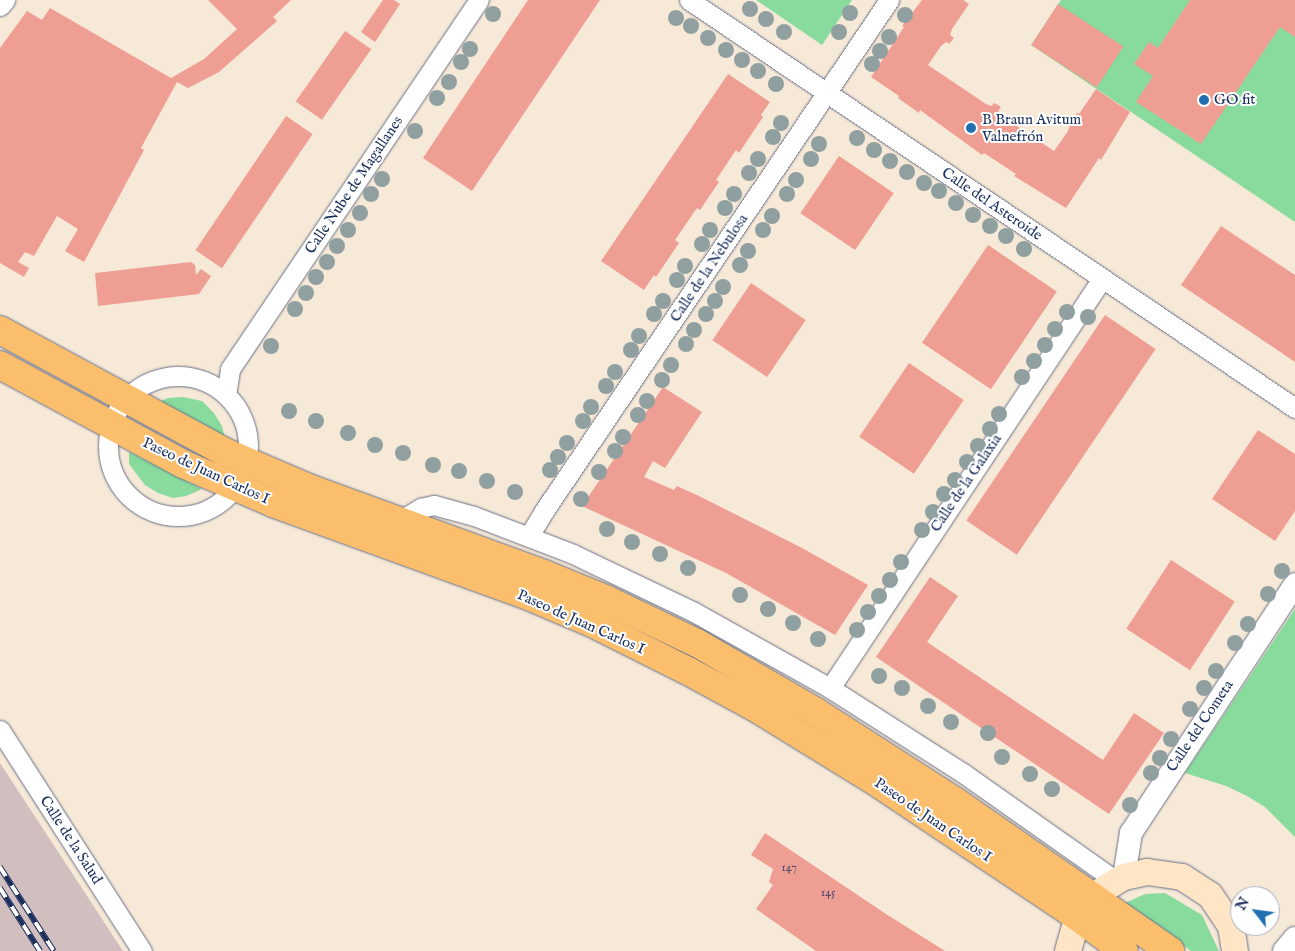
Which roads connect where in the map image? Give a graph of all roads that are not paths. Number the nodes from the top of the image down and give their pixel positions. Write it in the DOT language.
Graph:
graph roads {
  1 [pos="5,0"];
  2 [pos="479,0"];
  3 [pos="689,0"];
  4 [pos="889,0"];
  5 [pos="0,6"];
  6 [pos="828,92"];
  7 [pos="1102,278"];
  8 [pos="0,330"];
  9 [pos="0,365"];
  10 [pos="230,370"];
  11 [pos="202,380"];
  12 [pos="226,395"];
  13 [pos="125,400"];
  14 [pos="1295,408"];
  15 [pos="111,425"];
  16 [pos="246,462"];
  17 [pos="234,487"];
  18 [pos="399,521"];
  19 [pos="529,536"];
  20 [pos="1295,584"];
  21 [pos="830,688"];
  22 [pos="0,730"];
  23 [pos="1120,879"];
  24 [pos="1085,907"];
  25 [pos="1295,938"];
  26 [pos="142,951"];
  27 [pos="1068,951"];
  28 [pos="1124,951"];
  29 [pos="1170,951"];
  30 [pos="1235,951"];
  31 [pos="1284,951"];
  1 -- 5 [label="street"];
  2 -- 10 [label="street, Calle Nube de Magallanes"];
  3 -- 6 [label="street, Calle del Asteroide"];
  4 -- 6 [label="street, Calle de la Nebulosa"];
  6 -- 7 [label="street, Calle del Asteroide"];
  6 -- 19 [label="street, Calle de la Nebulosa"];
  7 -- 14 [label="street, Calle del Asteroide"];
  7 -- 21 [label="street, Calle de la Galaxia"];
  8 -- 13 [label="main road, Paseo de Juan Carlos I"];
  9 -- 15 [label="main road, Paseo de Juan Carlos I"];
  10 -- 11 [label="street"];
  10 -- 12 [label="street, Calle Nube de Magallanes"];
  11 -- 12 [label="street"];
  11 -- 13 [label="street"];
  12 -- 16 [label="street"];
  13 -- 15 [label="street"];
  13 -- 16 [label="main road, Paseo de Juan Carlos I"];
  15 -- 17 [label="main road, Paseo de Juan Carlos I"];
  15 -- 17 [label="street"];
  16 -- 17 [label="street"];
  16 -- 18 [label="main road, Paseo de Juan Carlos I"];
  17 -- 24 [label="main road, Paseo de Juan Carlos I"];
  18 -- 19 [label="street"];
  18 -- 24 [label="main road, Paseo de Juan Carlos I"];
  19 -- 21 [label="street"];
  20 -- 23 [label="street, Calle del Cometa"];
  21 -- 23 [label="street"];
  22 -- 26 [label="street, Calle de la Salud"];
  23 -- 24 [label="main road"];
  23 -- 30 [label="main road"];
  24 -- 27 [label="main road"];
  24 -- 28 [label="main road, Paseo de Juan Carlos I"];
  24 -- 29 [label="main road, Paseo de Juan Carlos I"];
  25 -- 31 [label="street"];
}
